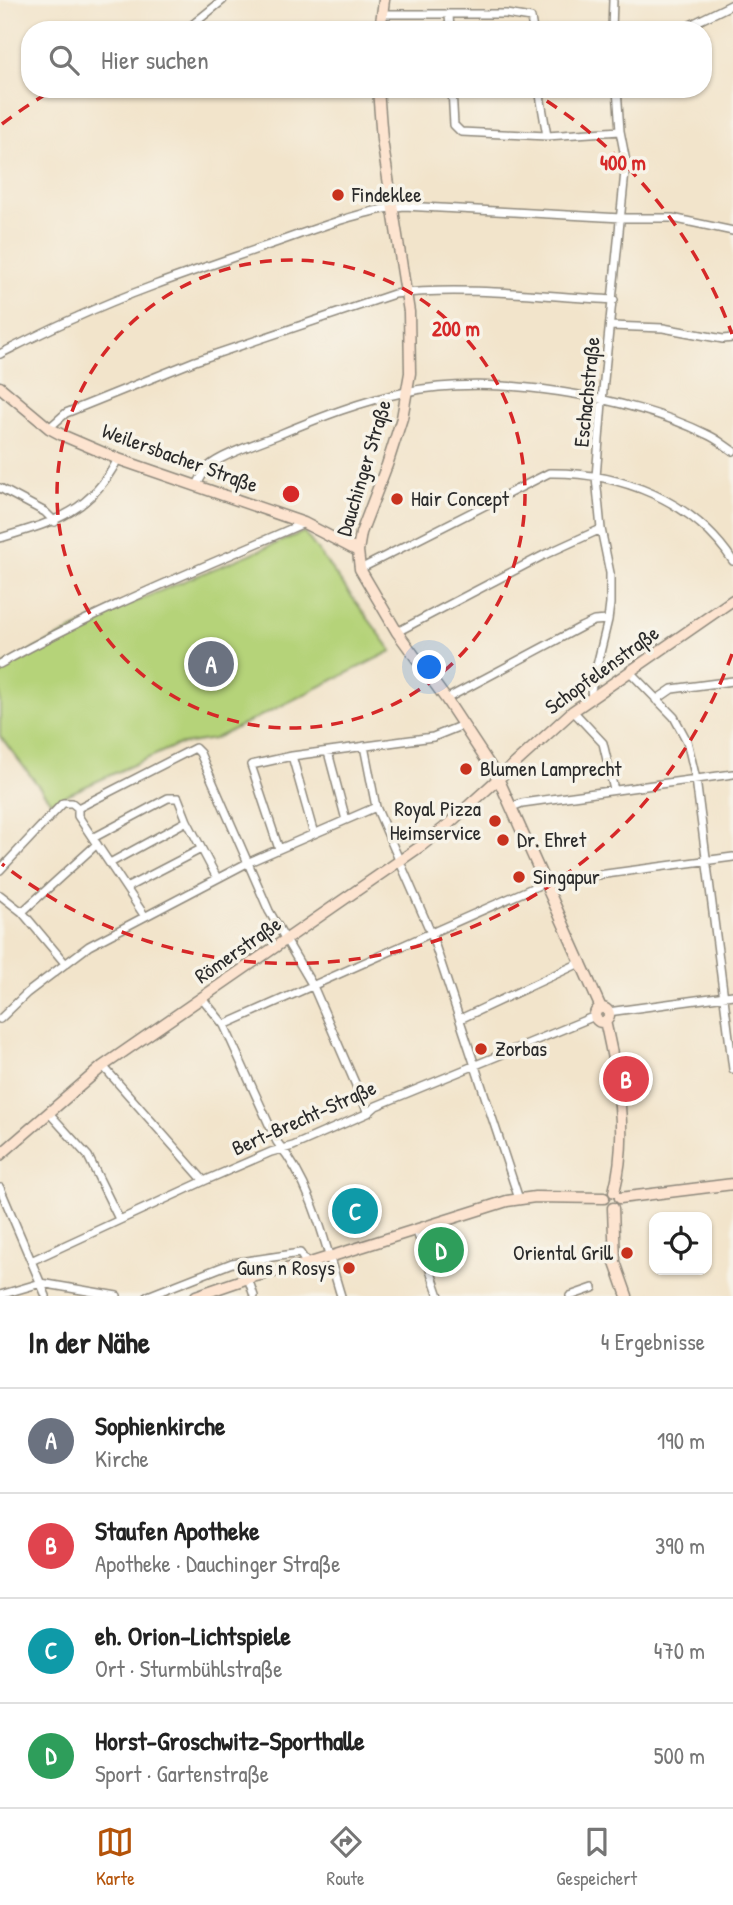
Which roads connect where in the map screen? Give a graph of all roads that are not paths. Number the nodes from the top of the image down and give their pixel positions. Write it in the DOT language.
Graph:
graph roads {
  1 [pos="223,0"];
  2 [pos="384,0"];
  3 [pos="613,0"];
  4 [pos="733,4"];
  5 [pos="382,14"];
  6 [pos="449,15"];
  7 [pos="197,21"];
  8 [pos="381,21"];
  9 [pos="449,21"];
  10 [pos="532,21"];
  11 [pos="612,21"];
  12 [pos="698,21"];
  13 [pos="379,98"];
  14 [pos="453,98"];
  15 [pos="541,98"];
  16 [pos="618,98"];
  17 [pos="620,131"];
  18 [pos="547,136"];
  19 [pos="392,207"];
  20 [pos="621,218"];
  21 [pos="733,231"];
  22 [pos="406,292"];
  23 [pos="614,300"];
  24 [pos="611,326"];
  25 [pos="733,338"];
  26 [pos="0,354"];
  27 [pos="0,387"];
  28 [pos="407,391"];
  29 [pos="602,400"];
  30 [pos="49,428"];
  31 [pos="733,451"];
  32 [pos="118,459"];
  33 [pos="596,477"];
  34 [pos="197,485"];
  35 [pos="0,488"];
  36 [pos="55,522"];
  37 [pos="304,523"];
  38 [pos="601,529"];
  39 [pos="0,538"];
  40 [pos="358,551"];
  41 [pos="733,561"];
  42 [pos="360,569"];
  43 [pos="733,600"];
  44 [pos="608,620"];
  45 [pos="397,632"];
  46 [pos="0,664"];
  47 [pos="630,672"];
  48 [pos="733,681"];
  49 [pos="592,697"];
  50 [pos="446,699"];
  51 [pos="656,700"];
  52 [pos="573,711"];
  53 [pos="463,725"];
  54 [pos="364,746"];
  55 [pos="328,752"];
  56 [pos="292,756"];
  57 [pos="733,774"];
  58 [pos="498,778"];
  59 [pos="696,779"];
  60 [pos="614,790"];
  61 [pos="376,807"];
  62 [pos="512,807"];
  63 [pos="78,808"];
  64 [pos="346,820"];
  65 [pos="187,821"];
  66 [pos="314,834"];
  67 [pos="95,841"];
  68 [pos="201,849"];
  69 [pos="279,849"];
  70 [pos="733,857"];
  71 [pos="706,860"];
  72 [pos="400,861"];
  73 [pos="110,863"];
  74 [pos="247,863"];
  75 [pos="0,870"];
  76 [pos="217,878"];
  77 [pos="546,882"];
  78 [pos="126,888"];
  79 [pos="0,895"];
  80 [pos="22,912"];
  81 [pos="144,915"];
  82 [pos="431,933"];
  83 [pos="287,940"];
  84 [pos="64,962"];
  85 [pos="582,962"];
  86 [pos="313,986"];
  87 [pos="733,995"];
  88 [pos="723,996"];
  89 [pos="202,998"];
  90 [pos="603,1015"];
  91 [pos="0,1018"];
  92 [pos="460,1019"];
  93 [pos="224,1025"];
  94 [pos="475,1064"];
  95 [pos="103,1066"];
  96 [pos="733,1069"];
  97 [pos="49,1112"];
  98 [pos="368,1113"];
  99 [pos="282,1148"];
  100 [pos="0,1155"];
  101 [pos="204,1181"];
  102 [pos="733,1184"];
  103 [pos="0,1188"];
  104 [pos="617,1195"];
  105 [pos="604,1198"];
  106 [pos="519,1199"];
  107 [pos="613,1208"];
  108 [pos="119,1219"];
  109 [pos="416,1229"];
  110 [pos="329,1256"];
  111 [pos="31,1261"];
  112 [pos="307,1264"];
  113 [pos="248,1278"];
  114 [pos="41,1283"];
  115 [pos="593,1288"];
  116 [pos="0,1295"];
  117 [pos="46,1296"];
  118 [pos="117,1296"];
  119 [pos="148,1296"];
  120 [pos="196,1296"];
  121 [pos="254,1296"];
  122 [pos="341,1296"];
  123 [pos="439,1296"];
  124 [pos="570,1296"];
  125 [pos="627,1296"];
  1 -- 7 [label="street"];
  2 -- 5 [label="main road"];
  3 -- 11 [label="street"];
  4 -- 12 [label="street"];
  5 -- 6 [label="street"];
  5 -- 8 [label="main road"];
  6 -- 9 [label="street"];
  6 -- 10 [label="street"];
  13 -- 19 [label="main road, Dauchinger Straße"];
  14 -- 18 [label="street"];
  15 -- 18 [label="street"];
  16 -- 17 [label="street, Eschachstraße"];
  17 -- 18 [label="street"];
  17 -- 20 [label="street, Eschachstraße"];
  19 -- 20 [label="street"];
  19 -- 22 [label="main road, Dauchinger Straße"];
  19 -- 26 [label="street"];
  20 -- 21 [label="street"];
  20 -- 23 [label="street, Eschachstraße"];
  22 -- 23 [label="street"];
  22 -- 28 [label="main road, Dauchinger Straße"];
  22 -- 30 [label="street"];
  23 -- 24 [label="street, Eschachstraße"];
  24 -- 25 [label="street"];
  24 -- 29 [label="street, Eschachstraße"];
  27 -- 30 [label="main road, Weilersbacher Straße"];
  28 -- 29 [label="street"];
  28 -- 34 [label="street"];
  28 -- 40 [label="main road, Dauchinger Straße"];
  29 -- 31 [label="street"];
  29 -- 33 [label="street, Eschachstraße"];
  30 -- 32 [label="main road, Weilersbacher Straße"];
  32 -- 34 [label="main road, Weilersbacher Straße"];
  32 -- 36 [label="street"];
  33 -- 38 [label="street, Eschachstraße"];
  33 -- 41 [label="street"];
  33 -- 42 [label="street"];
  34 -- 37 [label="main road, Weilersbacher Straße"];
  35 -- 36 [label="street"];
  36 -- 39 [label="street"];
  37 -- 40 [label="main road, Weilersbacher Straße"];
  37 -- 46 [label="street"];
  38 -- 44 [label="street, Eschachstraße"];
  38 -- 45 [label="street"];
  40 -- 42 [label="main road, Dauchinger Straße"];
  42 -- 45 [label="main road, Dauchinger Straße"];
  43 -- 47 [label="main road, Schopfelenstraße"];
  44 -- 49 [label="street, Eschachstraße"];
  44 -- 50 [label="street"];
  45 -- 50 [label="main road, Dauchinger Straße"];
  47 -- 49 [label="main road, Schopfelenstraße"];
  47 -- 51 [label="street"];
  48 -- 51 [label="street"];
  49 -- 52 [label="main road, Schopfelenstraße"];
  50 -- 53 [label="main road, Dauchinger Straße"];
  51 -- 59 [label="street"];
  52 -- 58 [label="main road, Schopfelenstraße"];
  52 -- 60 [label="street"];
  53 -- 54 [label="street"];
  53 -- 58 [label="main road, Dauchinger Straße"];
  54 -- 55 [label="street"];
  54 -- 61 [label="street"];
  55 -- 56 [label="street"];
  55 -- 64 [label="street"];
  56 -- 66 [label="street"];
  56 -- 69 [label="street"];
  57 -- 59 [label="street"];
  58 -- 62 [label="main road, Dauchinger Straße"];
  58 -- 72 [label="main road, Römerstraße"];
  59 -- 60 [label="street"];
  59 -- 71 [label="street"];
  60 -- 62 [label="street"];
  61 -- 64 [label="street"];
  61 -- 72 [label="street"];
  62 -- 77 [label="main road, Dauchinger Straße"];
  63 -- 67 [label="street"];
  63 -- 74 [label="street"];
  63 -- 75 [label="street"];
  64 -- 66 [label="street"];
  65 -- 67 [label="street"];
  65 -- 68 [label="street"];
  65 -- 73 [label="street"];
  66 -- 69 [label="street"];
  67 -- 73 [label="street"];
  67 -- 80 [label="street"];
  68 -- 76 [label="street"];
  68 -- 78 [label="street"];
  69 -- 74 [label="street"];
  70 -- 71 [label="street"];
  71 -- 77 [label="street"];
  71 -- 88 [label="street"];
  72 -- 82 [label="street"];
  72 -- 83 [label="main road, Römerstraße"];
  73 -- 78 [label="street"];
  74 -- 76 [label="street"];
  74 -- 83 [label="street"];
  76 -- 81 [label="street"];
  77 -- 82 [label="street"];
  77 -- 85 [label="main road, Dauchinger Straße"];
  78 -- 81 [label="street"];
  79 -- 80 [label="street"];
  80 -- 84 [label="street"];
  81 -- 84 [label="street"];
  82 -- 86 [label="street"];
  82 -- 92 [label="street"];
  83 -- 86 [label="street"];
  83 -- 89 [label="main road, Römerstraße"];
  84 -- 91 [label="street"];
  85 -- 90 [label="main road, Dauchinger Straße"];
  85 -- 92 [label="street"];
  86 -- 93 [label="street"];
  86 -- 98 [label="street"];
  87 -- 88 [label="street, Bert-Brecht-Straße"];
  88 -- 90 [label="street, Bert-Brecht-Straße"];
  88 -- 96 [label="street"];
  89 -- 93 [label="street"];
  89 -- 95 [label="main road, Römerstraße"];
  90 -- 94 [label="street, Bert-Brecht-Straße"];
  90 -- 104 [label="main road, Dauchinger Straße"];
  92 -- 94 [label="street"];
  93 -- 99 [label="street"];
  94 -- 98 [label="street, Bert-Brecht-Straße"];
  94 -- 106 [label="street"];
  95 -- 97 [label="main road, Römerstraße"];
  95 -- 101 [label="street"];
  97 -- 100 [label="main road, Römerstraße"];
  97 -- 108 [label="street"];
  98 -- 99 [label="street, Bert-Brecht-Straße"];
  99 -- 101 [label="street, Bert-Brecht-Straße"];
  99 -- 110 [label="street"];
  101 -- 108 [label="street, Bert-Brecht-Straße"];
  102 -- 104 [label="main road"];
  103 -- 111 [label="street"];
  104 -- 105 [label="main road"];
  104 -- 107 [label="main road"];
  105 -- 106 [label="main road"];
  105 -- 107 [label="main road"];
  106 -- 109 [label="main road"];
  107 -- 125 [label="main road"];
  108 -- 111 [label="street, Bert-Brecht-Straße"];
  109 -- 110 [label="main road"];
  109 -- 123 [label="street"];
  110 -- 112 [label="main road"];
  110 -- 122 [label="street"];
  111 -- 114 [label="street"];
  112 -- 113 [label="main road"];
  112 -- 119 [label="street"];
  113 -- 120 [label="main road"];
  113 -- 121 [label="street"];
  114 -- 116 [label="street"];
  114 -- 117 [label="street"];
  114 -- 118 [label="street"];
  115 -- 124 [label="street"];
}
